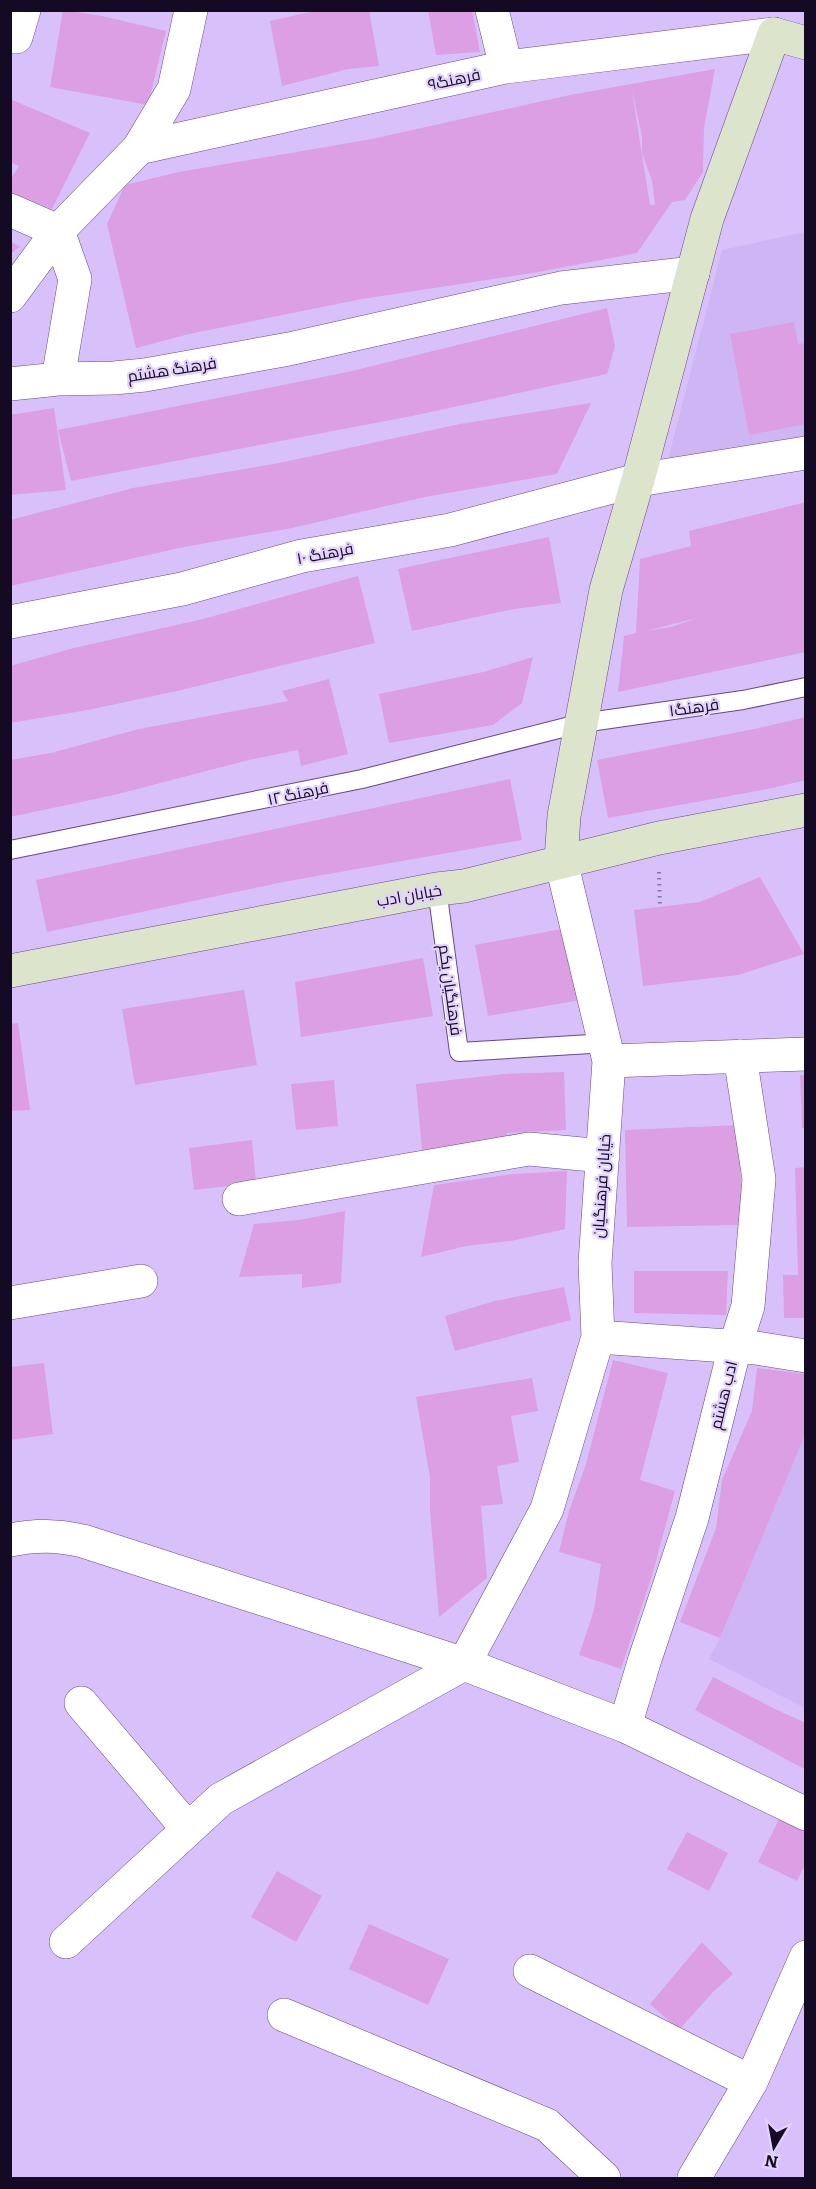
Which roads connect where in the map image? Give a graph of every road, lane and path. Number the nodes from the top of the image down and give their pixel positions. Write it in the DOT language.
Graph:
graph roads {
  1 [pos="24,10"];
  2 [pos="191,10"];
  3 [pos="492,10"];
  4 [pos="769,22"];
  5 [pos="10,37"];
  6 [pos="806,43"];
  7 [pos="506,67"];
  8 [pos="139,148"];
  9 [pos="10,210"];
  10 [pos="58,231"];
  11 [pos="693,273"];
  12 [pos="10,296"];
  13 [pos="58,379"];
  14 [pos="10,384"];
  15 [pos="806,453"];
  16 [pos="638,480"];
  17 [pos="10,622"];
  18 [pos="806,687"];
  19 [pos="582,723"];
  20 [pos="806,810"];
  21 [pos="10,850"];
  22 [pos="561,861"];
  23 [pos="437,889"];
  24 [pos="10,972"];
  25 [pos="608,1052"];
  26 [pos="806,1054"];
  27 [pos="740,1056"];
  28 [pos="603,1156"];
  29 [pos="239,1199"];
  30 [pos="141,1281"];
  31 [pos="10,1303"];
  32 [pos="598,1337"];
  33 [pos="735,1347"];
  34 [pos="806,1356"];
  35 [pos="12,1542"];
  36 [pos="464,1664"];
  37 [pos="81,1703"];
  38 [pos="625,1726"];
  39 [pos="806,1814"];
  40 [pos="188,1829"];
  41 [pos="66,1942"];
  42 [pos="806,1957"];
  43 [pos="530,1971"];
  44 [pos="284,2015"];
  45 [pos="750,2082"];
  46 [pos="604,2178"];
  47 [pos="694,2178"];
  1 -- 5 [label="street"];
  2 -- 8 [label="street"];
  3 -- 7 [label="street"];
  4 -- 6 [label="street"];
  4 -- 7 [label="street, فرهنگ۹"];
  4 -- 11 [label="street"];
  7 -- 8 [label="street, فرهنگ۹"];
  8 -- 10 [label="street"];
  9 -- 10 [label="street"];
  10 -- 12 [label="street"];
  10 -- 13 [label="street"];
  11 -- 13 [label="street, فرهنگ هشتم"];
  11 -- 16 [label="street"];
  13 -- 14 [label="street"];
  15 -- 16 [label="street, فرهنگ ۱۰"];
  16 -- 17 [label="street, فرهنگ ۱۰"];
  16 -- 19 [label="street"];
  18 -- 19 [label="lane, فرهنگ۱"];
  19 -- 21 [label="lane, فرهنگ ۱۲"];
  19 -- 22 [label="street"];
  20 -- 22 [label="street, خیابان ادب"];
  22 -- 23 [label="street, خیابان ادب"];
  22 -- 25 [label="street, خیابان فرهنگیان"];
  23 -- 24 [label="street, خیابان ادب"];
  23 -- 25 [label="lane, فرهنگیان یکم"];
  25 -- 27 [label="street"];
  25 -- 28 [label="street, خیابان فرهنگیان"];
  26 -- 27 [label="street"];
  27 -- 33 [label="street, ادب هشتم"];
  28 -- 29 [label="street"];
  28 -- 32 [label="street, خیابان فرهنگیان"];
  30 -- 31 [label="street"];
  32 -- 33 [label="street"];
  32 -- 36 [label="street, خیابان فرهنگیان"];
  33 -- 34 [label="street"];
  33 -- 38 [label="street, ادب هشتم"];
  35 -- 36 [label="street"];
  36 -- 38 [label="street"];
  36 -- 40 [label="street"];
  37 -- 40 [label="street"];
  38 -- 39 [label="street"];
  40 -- 41 [label="street"];
  42 -- 45 [label="street"];
  43 -- 45 [label="street"];
  44 -- 46 [label="street"];
  45 -- 47 [label="street"];
}
